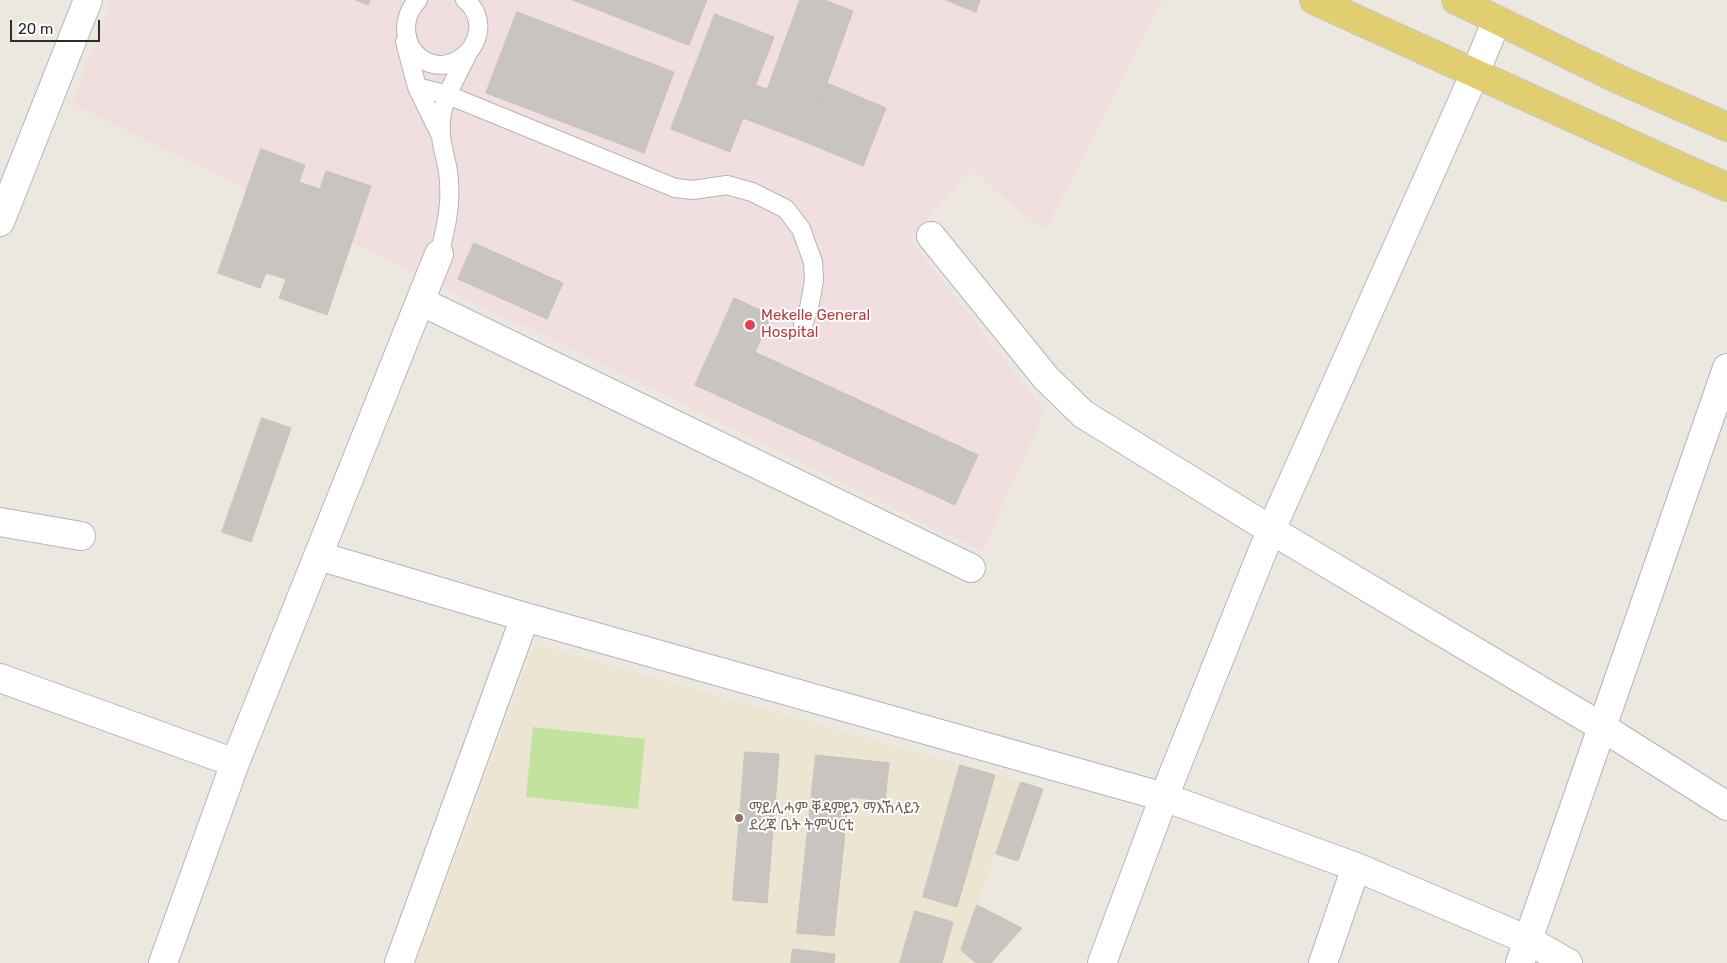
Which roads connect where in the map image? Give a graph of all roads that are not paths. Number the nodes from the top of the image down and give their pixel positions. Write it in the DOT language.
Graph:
graph roads {
  1 [pos="88,0"];
  2 [pos="418,0"];
  3 [pos="466,0"];
  4 [pos="1314,0"];
  5 [pos="1456,0"];
  6 [pos="1497,20"];
  7 [pos="405,26"];
  8 [pos="467,55"];
  9 [pos="1475,73"];
  10 [pos="417,87"];
  11 [pos="448,95"];
  12 [pos="1727,127"];
  13 [pos="440,134"];
  14 [pos="1727,187"];
  15 [pos="0,222"];
  16 [pos="931,236"];
  17 [pos="438,254"];
  18 [pos="420,301"];
  19 [pos="803,324"];
  20 [pos="1727,368"];
  21 [pos="0,522"];
  22 [pos="1271,530"];
  23 [pos="81,536"];
  24 [pos="319,556"];
  25 [pos="971,568"];
  26 [pos="525,617"];
  27 [pos="0,678"];
  28 [pos="1602,727"];
  29 [pos="235,763"];
  30 [pos="1164,797"];
  31 [pos="1727,806"];
  32 [pos="1356,867"];
  33 [pos="1524,952"];
  34 [pos="162,963"];
  35 [pos="399,963"];
  36 [pos="1102,963"];
  37 [pos="1323,963"];
  38 [pos="1568,963"];
  1 -- 15 [label="street"];
  2 -- 7 [label="lane"];
  3 -- 8 [label="lane"];
  4 -- 9 [label="main road"];
  5 -- 6 [label="main road"];
  6 -- 9 [label="street"];
  6 -- 12 [label="main road"];
  7 -- 8 [label="lane"];
  7 -- 10 [label="lane"];
  8 -- 11 [label="lane"];
  9 -- 14 [label="main road"];
  9 -- 22 [label="street"];
  10 -- 11 [label="lane"];
  10 -- 13 [label="lane"];
  11 -- 13 [label="lane"];
  11 -- 19 [label="lane"];
  13 -- 17 [label="lane"];
  16 -- 22 [label="street"];
  17 -- 18 [label="street"];
  18 -- 24 [label="street"];
  18 -- 25 [label="street"];
  20 -- 28 [label="street"];
  21 -- 23 [label="street"];
  22 -- 28 [label="street"];
  22 -- 30 [label="street"];
  24 -- 26 [label="street"];
  24 -- 29 [label="street"];
  26 -- 30 [label="street"];
  26 -- 35 [label="street"];
  27 -- 29 [label="street"];
  28 -- 31 [label="street"];
  28 -- 33 [label="street"];
  29 -- 34 [label="street"];
  30 -- 32 [label="street"];
  30 -- 36 [label="street"];
  32 -- 33 [label="street"];
  32 -- 37 [label="street"];
  33 -- 38 [label="street"];
}
